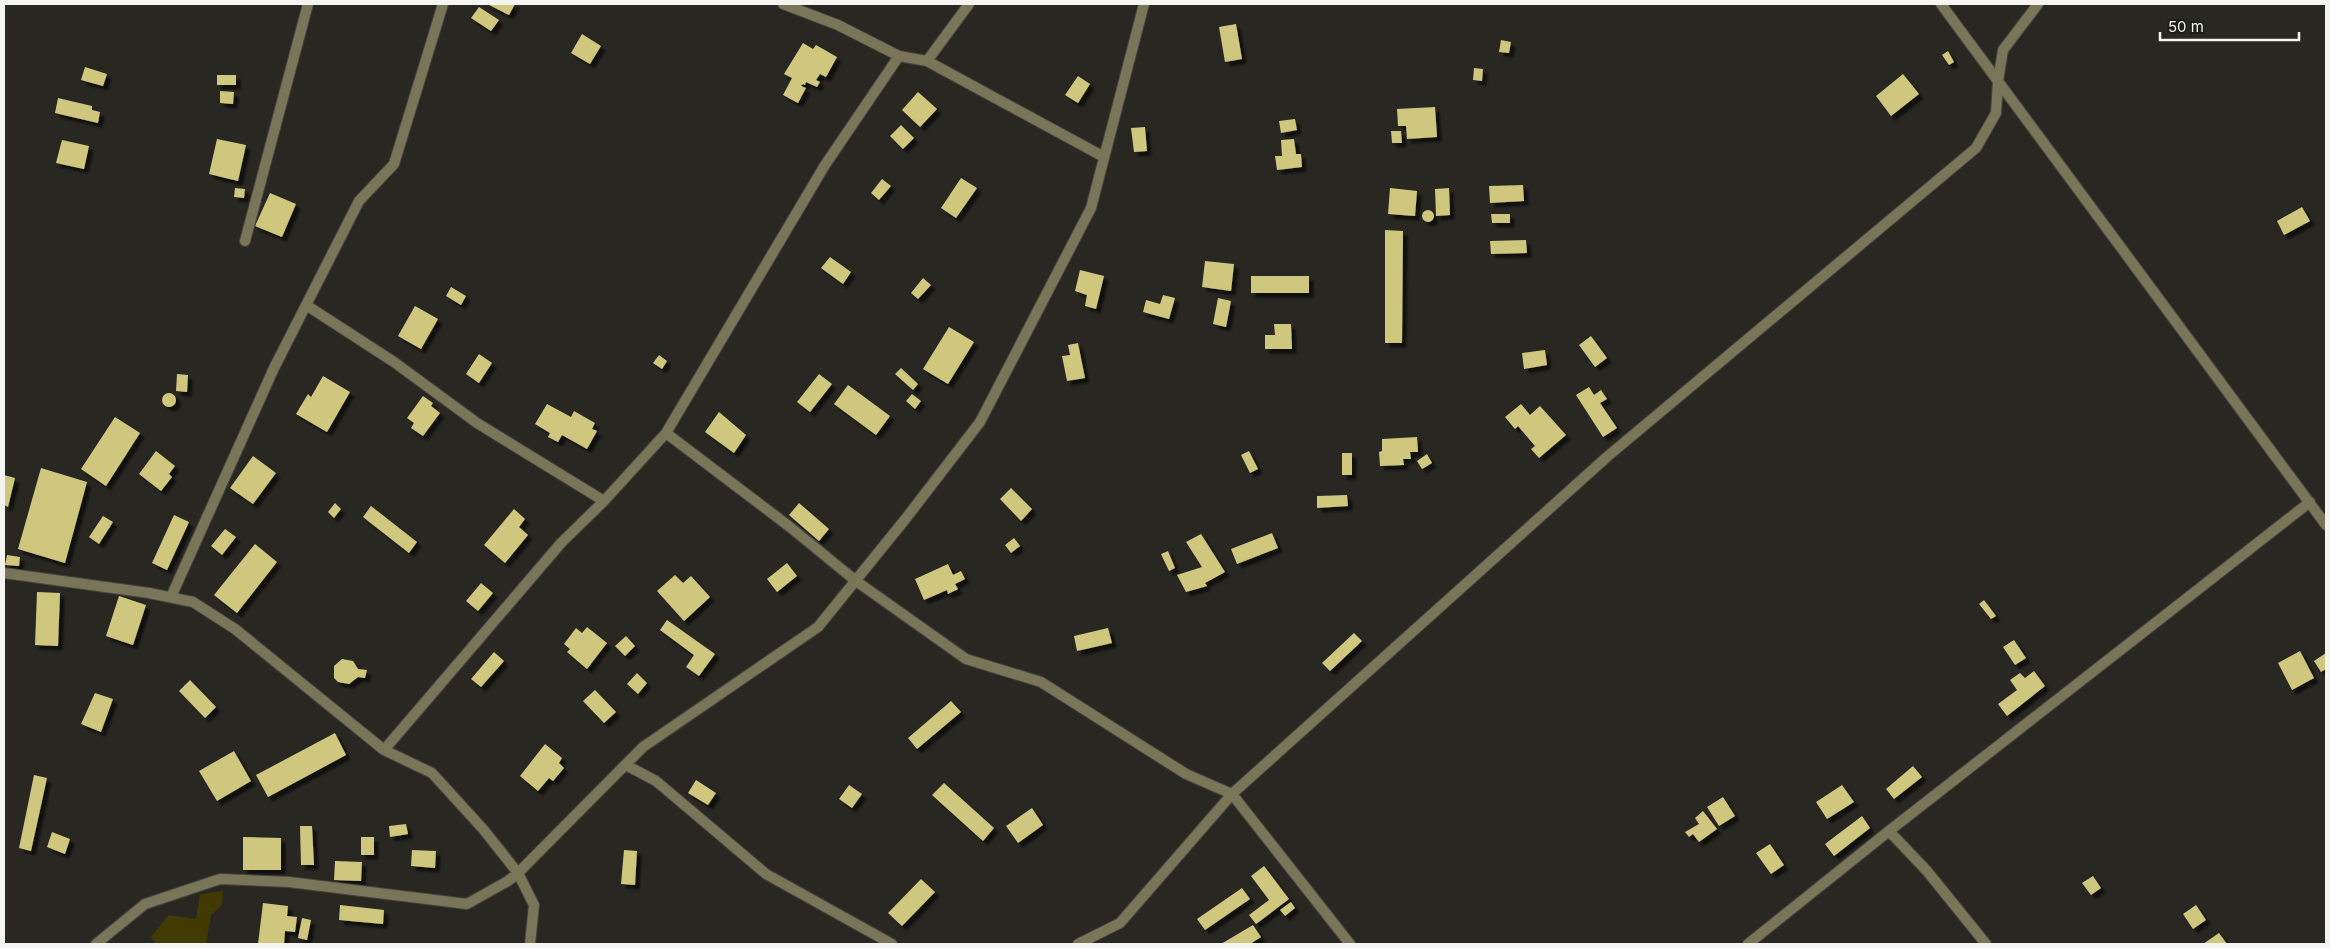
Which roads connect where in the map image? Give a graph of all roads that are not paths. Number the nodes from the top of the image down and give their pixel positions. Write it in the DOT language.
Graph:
graph roads {
  1 [pos="308,4"];
  2 [pos="443,4"];
  3 [pos="783,4"];
  4 [pos="969,4"];
  5 [pos="1144,4"];
  6 [pos="1941,4"];
  7 [pos="2038,4"];
  8 [pos="900,56"];
  9 [pos="927,61"];
  10 [pos="1998,81"];
  11 [pos="1104,157"];
  12 [pos="245,241"];
  13 [pos="306,305"];
  14 [pos="666,433"];
  15 [pos="604,501"];
  16 [pos="2310,502"];
  17 [pos="2326,525"];
  18 [pos="4,574"];
  19 [pos="856,581"];
  20 [pos="171,598"];
  21 [pos="384,750"];
  22 [pos="626,765"];
  23 [pos="1232,794"];
  24 [pos="1889,831"];
  25 [pos="518,873"];
  26 [pos="96,944"];
  27 [pos="530,944"];
  28 [pos="892,944"];
  29 [pos="1078,944"];
  30 [pos="1350,944"];
  31 [pos="1748,944"];
  32 [pos="1986,944"];
  1 -- 12 [label="street"];
  2 -- 13 [label="street"];
  3 -- 8 [label="street"];
  4 -- 9 [label="street"];
  5 -- 11 [label="street"];
  6 -- 10 [label="street"];
  7 -- 10 [label="street"];
  8 -- 9 [label="street"];
  8 -- 14 [label="street"];
  9 -- 11 [label="street"];
  10 -- 16 [label="street"];
  10 -- 23 [label="street"];
  11 -- 19 [label="street"];
  13 -- 15 [label="street"];
  13 -- 20 [label="street"];
  14 -- 15 [label="street"];
  14 -- 19 [label="street"];
  15 -- 21 [label="street"];
  16 -- 17 [label="street"];
  16 -- 24 [label="street"];
  18 -- 20 [label="street"];
  19 -- 22 [label="street"];
  19 -- 23 [label="street"];
  20 -- 21 [label="street"];
  21 -- 25 [label="street"];
  22 -- 25 [label="street"];
  22 -- 28 [label="street"];
  23 -- 29 [label="street"];
  23 -- 30 [label="street"];
  24 -- 31 [label="street"];
  24 -- 32 [label="street"];
  25 -- 26 [label="street"];
  25 -- 27 [label="street"];
}
